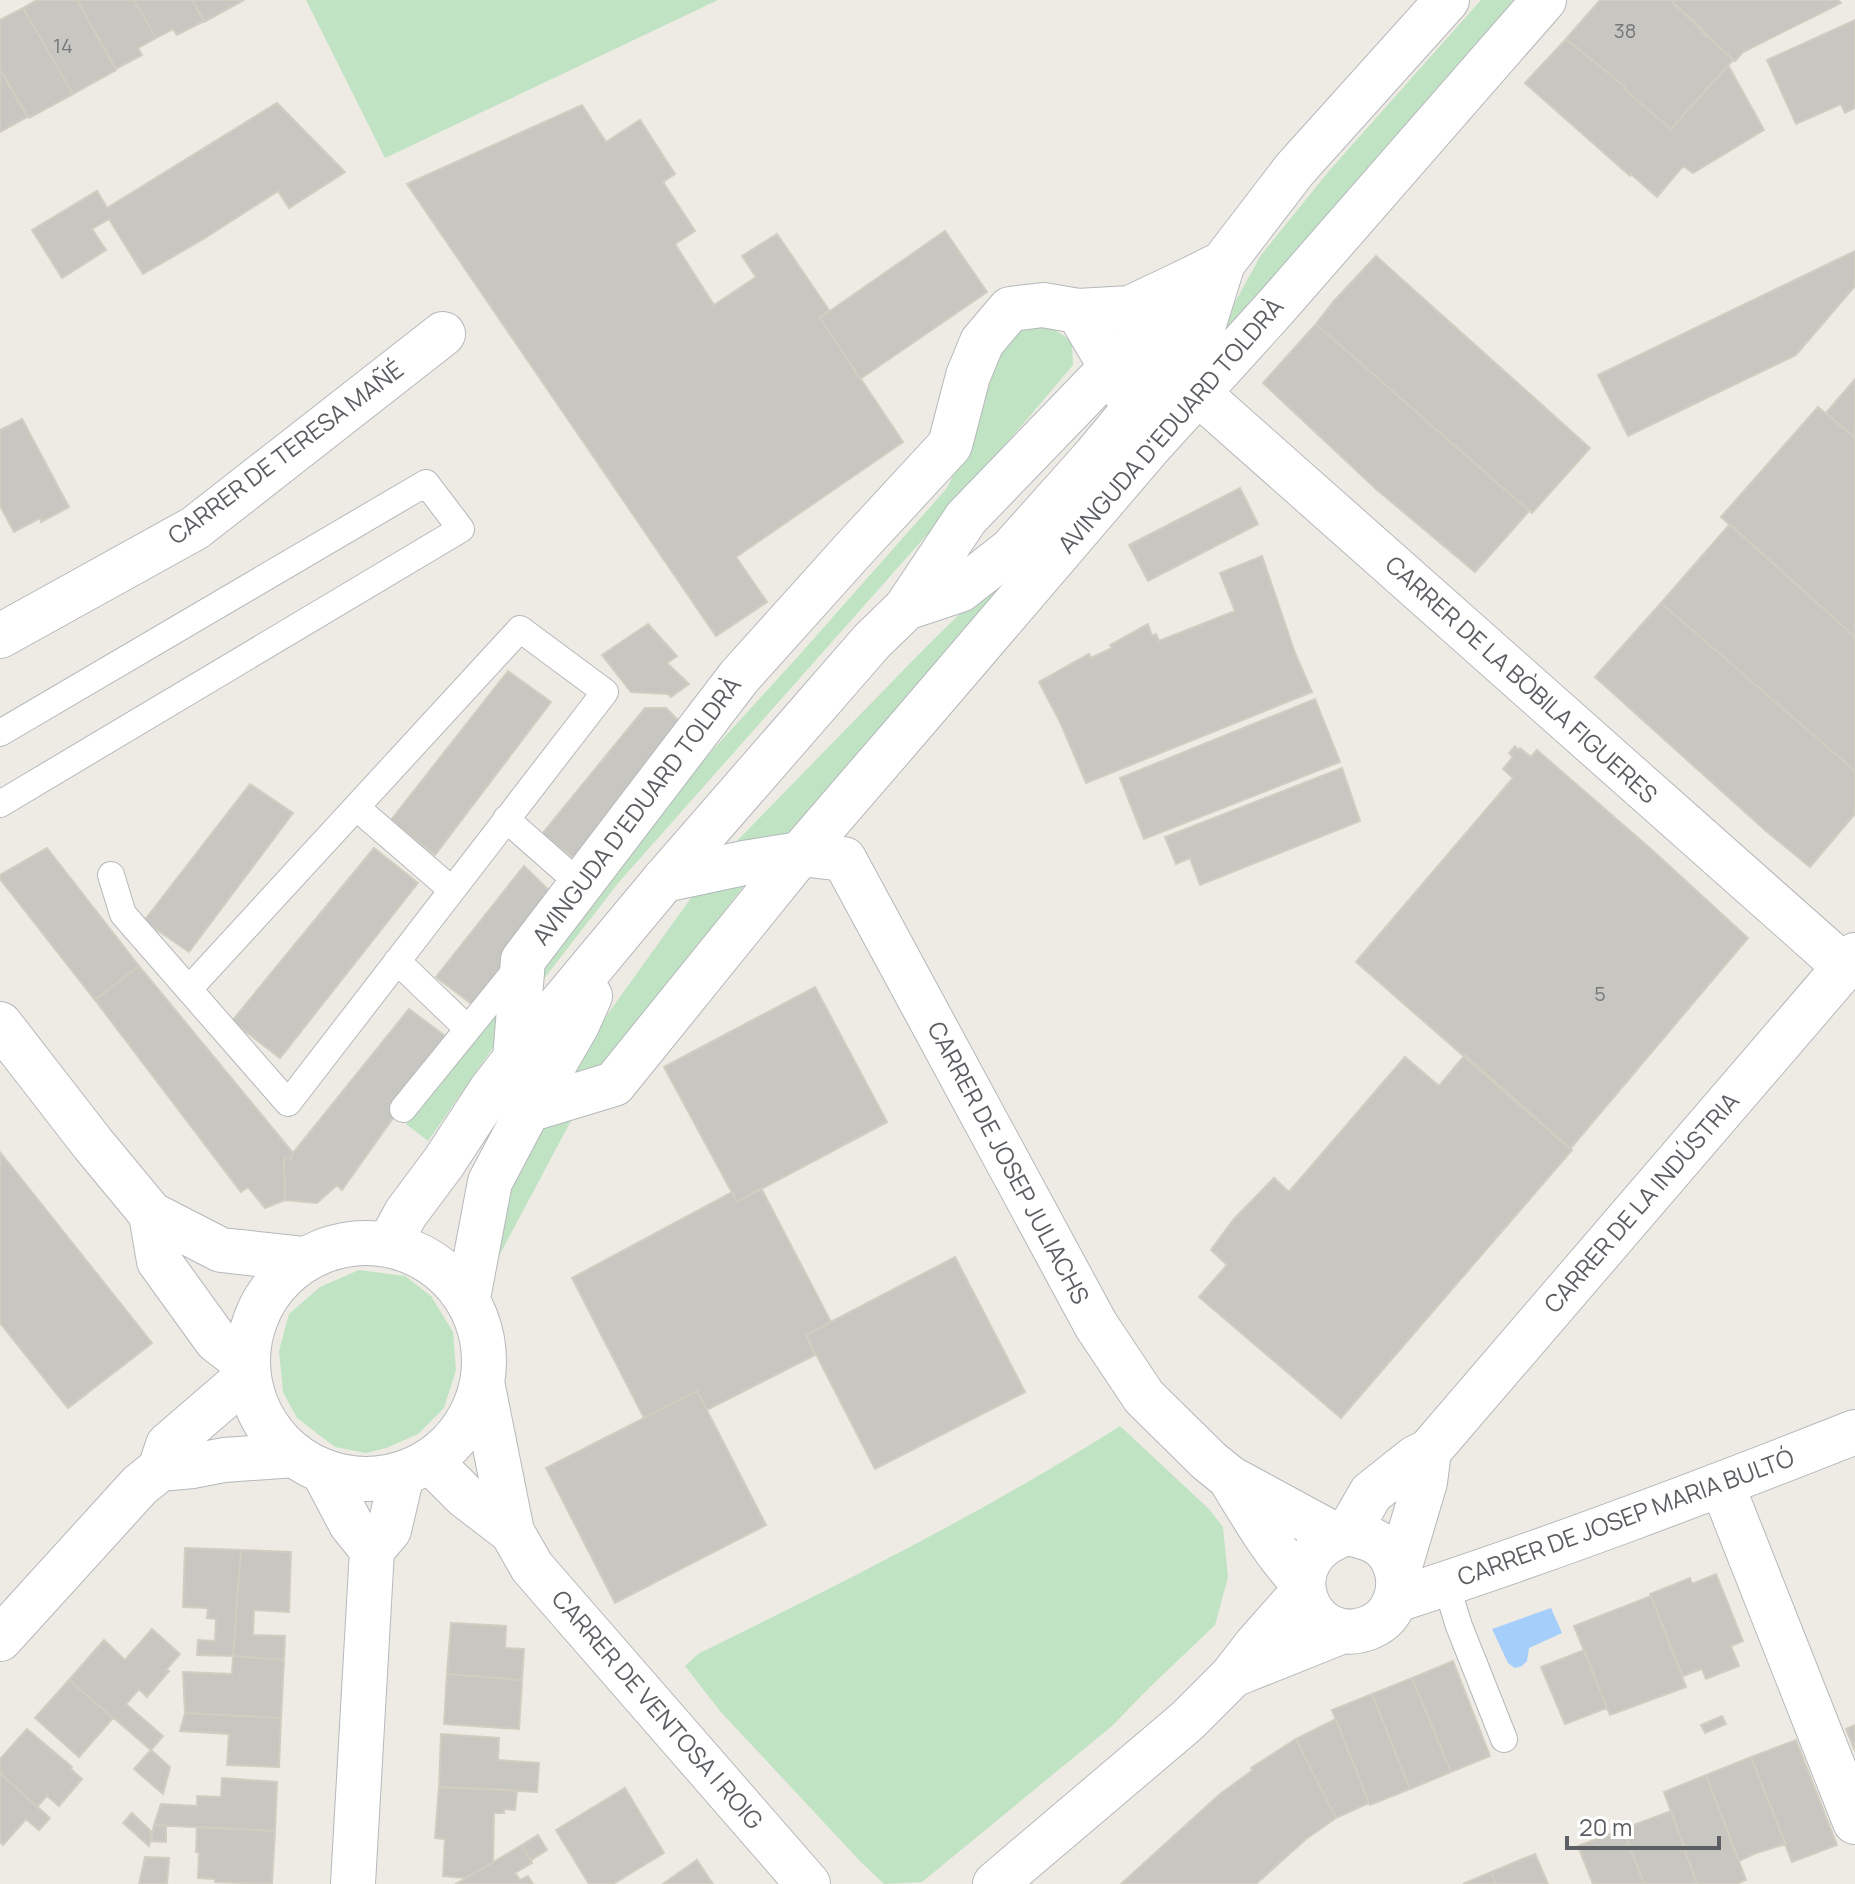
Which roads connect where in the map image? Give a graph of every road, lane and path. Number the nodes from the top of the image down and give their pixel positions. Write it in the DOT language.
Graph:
graph roads {
  1 [pos="1447,0"];
  2 [pos="1544,0"];
  3 [pos="1223,263"];
  4 [pos="1185,282"];
  5 [pos="1078,311"];
  6 [pos="443,334"];
  7 [pos="1112,366"];
  8 [pos="1198,393"];
  9 [pos="1095,456"];
  10 [pos="906,608"];
  11 [pos="0,636"];
  12 [pos="0,733"];
  13 [pos="0,804"];
  14 [pos="357,808"];
  15 [pos="506,819"];
  16 [pos="800,854"];
  17 [pos="111,875"];
  18 [pos="664,880"];
  19 [pos="581,885"];
  20 [pos="452,890"];
  21 [pos="612,944"];
  22 [pos="523,960"];
  23 [pos="397,961"];
  24 [pos="1850,961"];
  25 [pos="189,989"];
  26 [pos="0,1024"];
  27 [pos="468,1029"];
  28 [pos="515,1059"];
  29 [pos="403,1109"];
  30 [pos="528,1110"];
  31 [pos="151,1214"];
  32 [pos="389,1244"];
  33 [pos="305,1259"];
  34 [pos="468,1298"];
  35 [pos="248,1370"];
  36 [pos="483,1387"];
  37 [pos="1855,1432"];
  38 [pos="1429,1451"];
  39 [pos="309,1463"];
  40 [pos="416,1468"];
  41 [pos="160,1469"];
  42 [pos="1230,1478"];
  43 [pos="1722,1485"];
  44 [pos="512,1532"];
  45 [pos="1343,1534"];
  46 [pos="372,1550"];
  47 [pos="1446,1584"];
  48 [pos="1397,1586"];
  49 [pos="1303,1587"];
  50 [pos="1343,1631"];
  51 [pos="0,1639"];
  52 [pos="1232,1676"];
  53 [pos="1504,1739"];
  54 [pos="1855,1822"];
  55 [pos="353,1884"];
  56 [pos="808,1884"];
  57 [pos="995,1884"];
  1 -- 3 [label="street, AVINGUDA D'EDUARD TOLDRÀ"];
  2 -- 8 [label="street, AVINGUDA D'EDUARD TOLDRÀ"];
  3 -- 4 [label="street, AVINGUDA D'EDUARD TOLDRÀ"];
  3 -- 9 [label="street, AVINGUDA D'EDUARD TOLDRÀ"];
  4 -- 5 [label="street, AVINGUDA D'EDUARD TOLDRÀ"];
  4 -- 7 [label="street, AVINGUDA D'EDUARD TOLDRÀ"];
  5 -- 7 [label="street"];
  5 -- 19 [label="street, AVINGUDA D'EDUARD TOLDRÀ"];
  6 -- 11 [label="street, CARRER DE TERESA MAÑÉ"];
  7 -- 9 [label="street"];
  7 -- 10 [label="street, AVINGUDA D'EDUARD TOLDRÀ"];
  8 -- 16 [label="street, AVINGUDA D'EDUARD TOLDRÀ"];
  8 -- 24 [label="street, CARRER DE LA BÒBILA FIGUERES"];
  9 -- 10 [label="street, AVINGUDA D'EDUARD TOLDRÀ"];
  10 -- 18 [label="street, AVINGUDA D'EDUARD TOLDRÀ"];
  12 -- 13 [label="lane"];
  14 -- 15 [label="lane"];
  14 -- 20 [label="lane"];
  14 -- 25 [label="lane"];
  15 -- 19 [label="lane"];
  15 -- 20 [label="lane"];
  16 -- 18 [label="street"];
  16 -- 30 [label="street, AVINGUDA D'EDUARD TOLDRÀ"];
  16 -- 42 [label="street, CARRER DE JOSEP JULIACHS"];
  17 -- 25 [label="lane"];
  18 -- 21 [label="street, AVINGUDA D'EDUARD TOLDRÀ"];
  19 -- 22 [label="street, AVINGUDA D'EDUARD TOLDRÀ"];
  20 -- 23 [label="lane"];
  21 -- 28 [label="street, AVINGUDA D'EDUARD TOLDRÀ"];
  21 -- 30 [label="street, AVINGUDA D'EDUARD TOLDRÀ"];
  22 -- 27 [label="lane"];
  22 -- 28 [label="street, AVINGUDA D'EDUARD TOLDRÀ"];
  23 -- 25 [label="lane"];
  23 -- 27 [label="lane"];
  24 -- 38 [label="street, CARRER DE LA INDÚSTRIA"];
  26 -- 31 [label="street"];
  27 -- 29 [label="lane"];
  28 -- 32 [label="street, AVINGUDA D'EDUARD TOLDRÀ"];
  30 -- 34 [label="street, AVINGUDA D'EDUARD TOLDRÀ"];
  31 -- 33 [label="street"];
  31 -- 35 [label="street"];
  32 -- 33 [label="street"];
  32 -- 34 [label="street"];
  33 -- 35 [label="street"];
  34 -- 36 [label="street"];
  35 -- 39 [label="street"];
  35 -- 41 [label="street"];
  36 -- 40 [label="street"];
  36 -- 44 [label="street, CARRER DE VENTOSA I ROIG"];
  37 -- 43 [label="street, CARRER DE JOSEP MARIA BULTÓ"];
  38 -- 45 [label="street, CARRER DE LA INDÚSTRIA"];
  38 -- 48 [label="street"];
  39 -- 40 [label="street"];
  39 -- 41 [label="street"];
  39 -- 46 [label="street"];
  40 -- 44 [label="street, CARRER DE VENTOSA I ROIG"];
  40 -- 46 [label="street"];
  41 -- 51 [label="street"];
  42 -- 45 [label="street, CARRER DE JOSEP JULIACHS"];
  42 -- 49 [label="street, CARRER DE JOSEP JULIACHS"];
  43 -- 47 [label="street, CARRER DE JOSEP MARIA BULTÓ"];
  43 -- 54 [label="street"];
  44 -- 56 [label="street, CARRER DE VENTOSA I ROIG"];
  45 -- 48 [label="street"];
  45 -- 49 [label="street"];
  46 -- 55 [label="street"];
  47 -- 48 [label="street, CARRER DE JOSEP MARIA BULTÓ"];
  47 -- 53 [label="lane"];
  48 -- 50 [label="street"];
  49 -- 50 [label="street"];
  49 -- 52 [label="street"];
  50 -- 52 [label="street"];
  52 -- 57 [label="street"];
}
